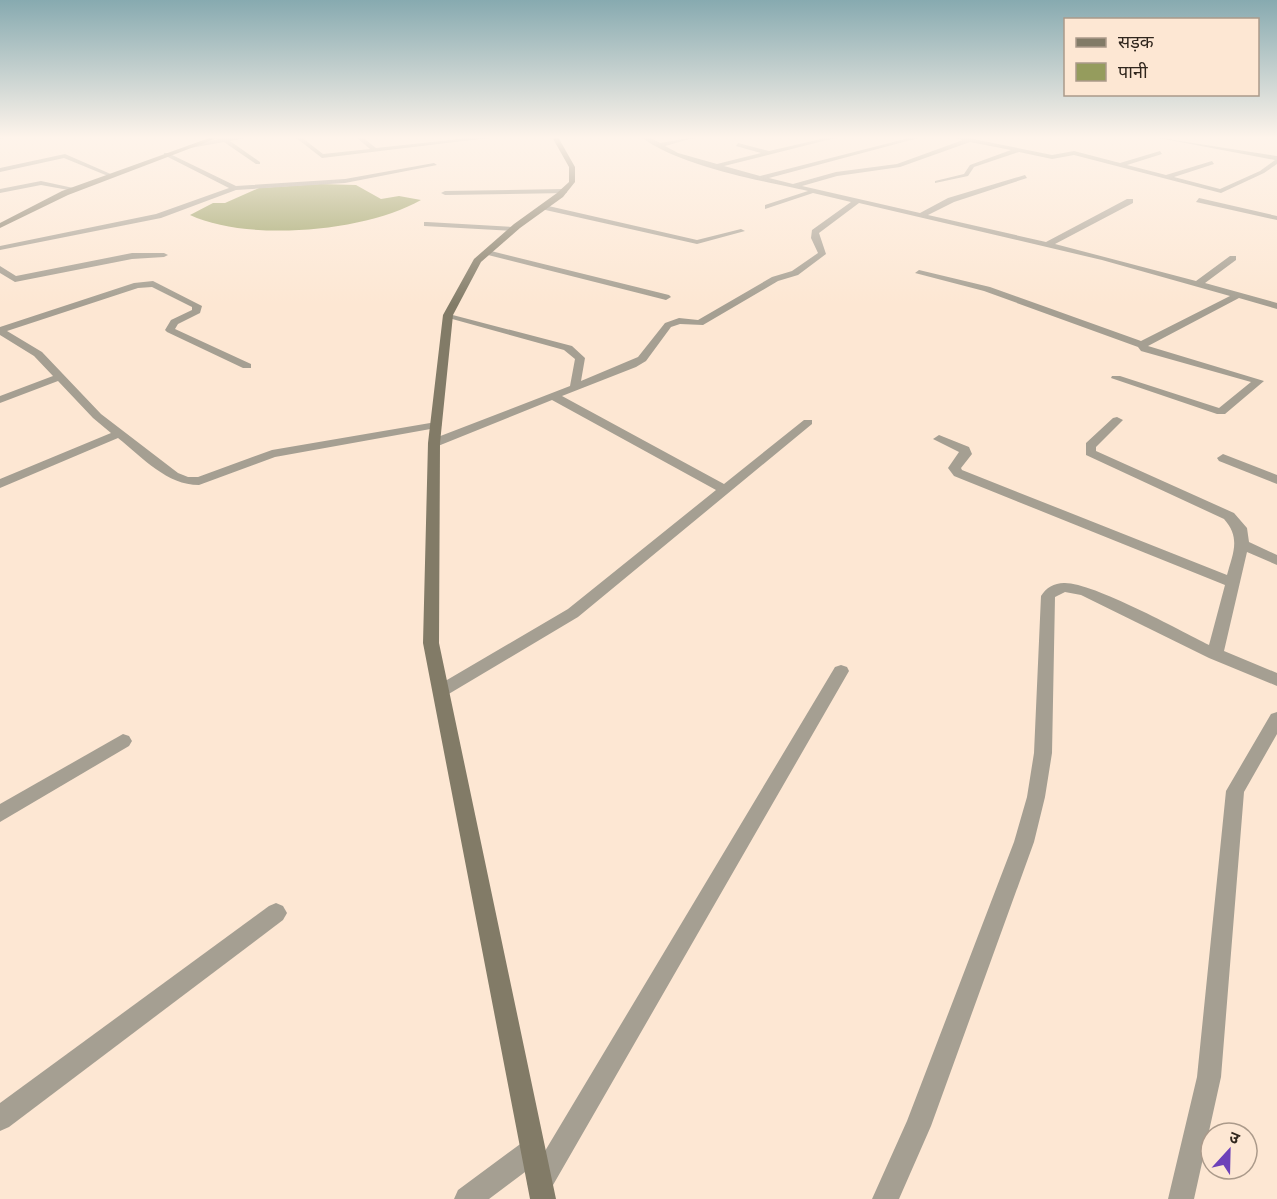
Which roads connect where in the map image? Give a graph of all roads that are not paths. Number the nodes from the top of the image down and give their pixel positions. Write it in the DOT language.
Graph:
graph roads {
  1 [pos="66,193"];
  2 [pos="221,193"];
  3 [pos="446,193"];
  4 [pos="452,193"];
  5 [pos="563,193"];
  6 [pos="809,193"];
  7 [pos="816,193"];
  8 [pos="974,193"];
  9 [pos="1216,193"];
  10 [pos="1130,201"];
  11 [pos="856,202"];
  12 [pos="544,207"];
  13 [pos="768,207"];
  14 [pos="920,216"];
  15 [pos="1277,218"];
  16 [pos="427,224"];
  17 [pos="0,226"];
  18 [pos="514,229"];
  19 [pos="741,231"];
  20 [pos="1047,245"];
  21 [pos="0,248"];
  22 [pos="487,252"];
  23 [pos="164,255"];
  24 [pos="1233,258"];
  25 [pos="0,269"];
  26 [pos="919,273"];
  27 [pos="1198,284"];
  28 [pos="1238,295"];
  29 [pos="666,297"];
  30 [pos="1277,306"];
  31 [pos="448,315"];
  32 [pos="1,332"];
  33 [pos="1142,345"];
  34 [pos="247,366"];
  35 [pos="59,377"];
  36 [pos="1116,378"];
  37 [pos="575,387"];
  38 [pos="553,396"];
  39 [pos="0,400"];
  40 [pos="1117,420"];
  41 [pos="808,422"];
  42 [pos="436,425"];
  43 [pos="119,434"];
  44 [pos="939,439"];
  45 [pos="434,443"];
  46 [pos="1222,458"];
  47 [pos="1277,480"];
  48 [pos="0,484"];
  49 [pos="725,490"];
  50 [pos="1242,544"];
  51 [pos="1277,560"];
  52 [pos="1233,583"];
  53 [pos="1215,654"];
  54 [pos="841,671"];
  55 [pos="1276,679"];
  56 [pos="441,691"];
  57 [pos="1277,719"];
  58 [pos="123,741"];
  59 [pos="0,814"];
  60 [pos="276,913"];
  61 [pos="0,1118"];
  62 [pos="532,1151"];
  63 [pos="542,1191"];
  64 [pos="467,1199"];
  65 [pos="885,1199"];
  66 [pos="1181,1199"];
  1 -- 17 [label="street"];
  2 -- 21 [label="street"];
  3 -- 4 [label="street"];
  5 -- 12 [label="street"];
  6 -- 13 [label="street"];
  7 -- 11 [label="street"];
  8 -- 14 [label="street"];
  9 -- 15 [label="street"];
  10 -- 20 [label="street"];
  11 -- 14 [label="street"];
  11 -- 37 [label="street"];
  12 -- 18 [label="street"];
  12 -- 19 [label="street"];
  14 -- 20 [label="street"];
  16 -- 18 [label="street"];
  18 -- 22 [label="street"];
  20 -- 27 [label="street"];
  22 -- 29 [label="street"];
  22 -- 31 [label="street"];
  23 -- 25 [label="street"];
  24 -- 27 [label="street"];
  26 -- 33 [label="street"];
  27 -- 28 [label="street"];
  28 -- 30 [label="street"];
  28 -- 33 [label="street"];
  31 -- 37 [label="street"];
  31 -- 42 [label="street"];
  32 -- 34 [label="street"];
  32 -- 35 [label="street"];
  33 -- 36 [label="street"];
  35 -- 39 [label="street"];
  35 -- 43 [label="street"];
  37 -- 38 [label="street"];
  38 -- 45 [label="street"];
  38 -- 49 [label="street"];
  40 -- 50 [label="street"];
  41 -- 49 [label="street"];
  42 -- 43 [label="street"];
  42 -- 45 [label="street"];
  43 -- 48 [label="street"];
  44 -- 52 [label="street"];
  45 -- 56 [label="street"];
  46 -- 47 [label="street"];
  49 -- 56 [label="street"];
  50 -- 51 [label="street"];
  50 -- 52 [label="street"];
  52 -- 53 [label="street"];
  53 -- 55 [label="street"];
  53 -- 65 [label="street"];
  54 -- 63 [label="street"];
  56 -- 62 [label="street"];
  57 -- 66 [label="street"];
  58 -- 59 [label="street"];
  60 -- 61 [label="street"];
  62 -- 63 [label="street"];
  62 -- 64 [label="street"];
}
